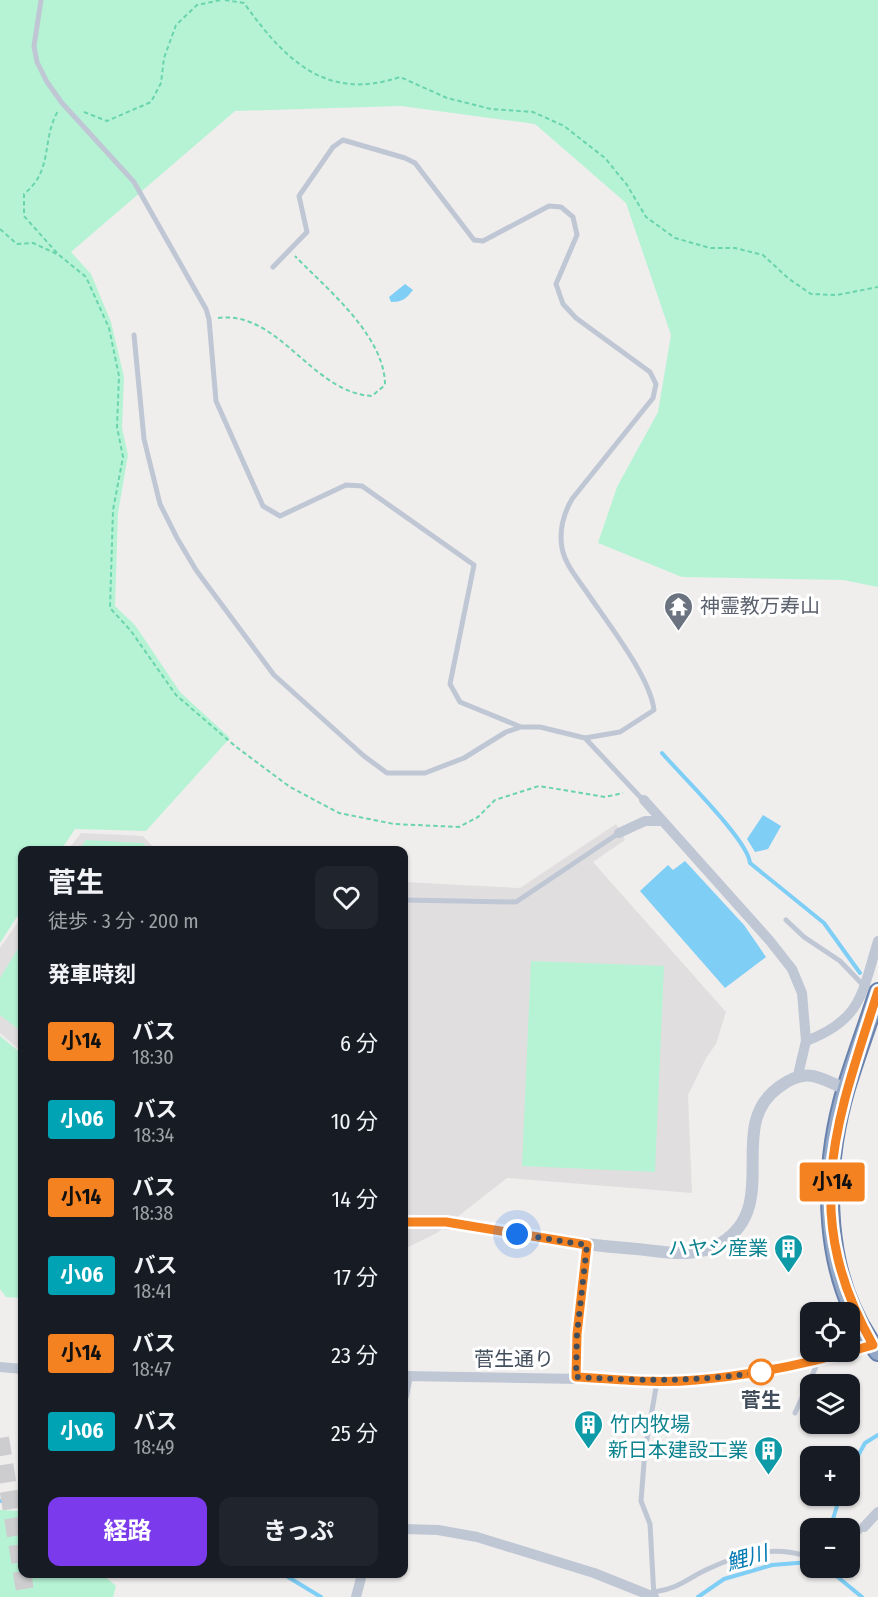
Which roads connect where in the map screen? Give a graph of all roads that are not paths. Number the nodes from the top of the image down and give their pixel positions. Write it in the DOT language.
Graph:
graph roads {
  1 [pos="41,0"];
  2 [pos="273,267"];
  3 [pos="134,335"];
  4 [pos="521,727"];
  5 [pos="585,738"];
  6 [pos="644,800"];
  7 [pos="662,821"];
  8 [pos="619,833"];
  9 [pos="408,900"];
  10 [pos="786,920"];
  11 [pos="878,940"];
  12 [pos="873,996"];
  13 [pos="806,1041"];
  14 [pos="798,1075"];
  15 [pos="846,1089"];
  16 [pos="408,1221"];
  17 [pos="587,1245"];
  18 [pos="875,1349"];
  19 [pos="860,1352"];
  20 [pos="810,1362"];
  21 [pos="818,1362"];
  22 [pos="0,1367"];
  23 [pos="18,1369"];
  24 [pos="408,1376"];
  25 [pos="576,1377"];
  26 [pos="657,1382"];
  27 [pos="795,1413"];
  28 [pos="878,1512"];
  29 [pos="864,1527"];
  30 [pos="408,1529"];
  31 [pos="860,1531"];
  32 [pos="800,1553"];
  33 [pos="361,1578"];
  34 [pos="654,1595"];
  35 [pos="356,1597"];
  1 -- 4 [label="lane"];
  2 -- 5 [label="lane"];
  3 -- 4 [label="lane"];
  4 -- 5 [label="lane"];
  5 -- 6 [label="lane"];
  6 -- 7 [label="street"];
  7 -- 8 [label="street"];
  7 -- 13 [label="street"];
  8 -- 9 [label="lane"];
  10 -- 12 [label="lane"];
  11 -- 12 [label="street"];
  12 -- 13 [label="street"];
  12 -- 15 [label="highway"];
  13 -- 14 [label="street"];
  14 -- 15 [label="street"];
  14 -- 17 [label="street"];
  15 -- 18 [label="highway"];
  16 -- 17 [label="street"];
  17 -- 25 [label="street"];
  18 -- 19 [label="street, 菅生通り"];
  20 -- 26 [label="street, 菅生通り"];
  21 -- 27 [label="lane"];
  22 -- 23 [label="street"];
  24 -- 25 [label="street, 菅生通り"];
  25 -- 26 [label="street, 菅生通り"];
  26 -- 34 [label="lane"];
  28 -- 29 [label="street"];
  29 -- 31 [label="lane"];
  30 -- 34 [label="street"];
  32 -- 34 [label="lane"];
  33 -- 35 [label="street"];
}
